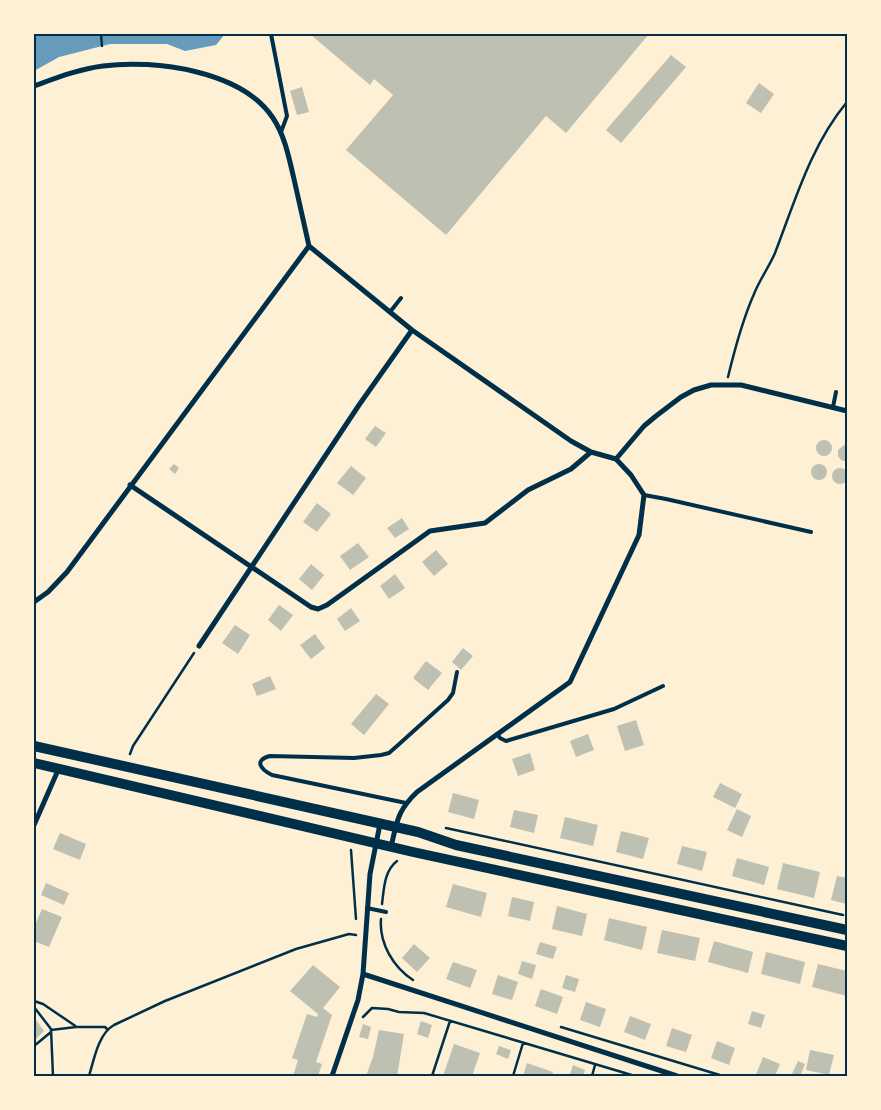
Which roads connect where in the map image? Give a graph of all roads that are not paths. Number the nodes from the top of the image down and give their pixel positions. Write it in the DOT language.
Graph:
graph roads {
  1 [pos="271,34"];
  2 [pos="34,86"];
  3 [pos="281,132"];
  4 [pos="308,246"];
  5 [pos="401,298"];
  6 [pos="390,312"];
  7 [pos="412,330"];
  8 [pos="836,392"];
  9 [pos="833,407"];
  10 [pos="847,410"];
  11 [pos="591,452"];
  12 [pos="616,460"];
  13 [pos="130,485"];
  14 [pos="644,495"];
  15 [pos="811,532"];
  16 [pos="251,568"];
  17 [pos="34,602"];
  18 [pos="199,646"];
  19 [pos="457,672"];
  20 [pos="663,686"];
  21 [pos="497,734"];
  22 [pos="34,746"];
  23 [pos="34,763"];
  24 [pos="59,768"];
  25 [pos="406,803"];
  26 [pos="380,824"];
  27 [pos="34,825"];
  28 [pos="396,827"];
  29 [pos="376,844"];
  30 [pos="392,847"];
  31 [pos="367,908"];
  32 [pos="384,911"];
  33 [pos="847,930"];
  34 [pos="847,946"];
  35 [pos="364,974"];
  36 [pos="332,1076"];
  37 [pos="678,1076"];
  1 -- 3 [label="lane"];
  2 -- 3 [label="street"];
  3 -- 4 [label="street"];
  4 -- 6 [label="street"];
  4 -- 13 [label="street"];
  5 -- 6 [label="lane"];
  6 -- 7 [label="street"];
  7 -- 11 [label="street"];
  7 -- 16 [label="street"];
  8 -- 9 [label="lane"];
  9 -- 10 [label="street"];
  9 -- 12 [label="street"];
  11 -- 12 [label="street"];
  11 -- 16 [label="street"];
  12 -- 14 [label="street"];
  13 -- 16 [label="street"];
  13 -- 17 [label="street"];
  14 -- 15 [label="lane"];
  14 -- 21 [label="street"];
  16 -- 18 [label="street"];
  19 -- 25 [label="lane"];
  20 -- 21 [label="lane"];
  21 -- 25 [label="street"];
  22 -- 26 [label="main road"];
  23 -- 24 [label="main road"];
  24 -- 27 [label="street"];
  24 -- 29 [label="main road"];
  25 -- 28 [label="street"];
  26 -- 28 [label="main road"];
  26 -- 29 [label="street"];
  28 -- 30 [label="street"];
  28 -- 33 [label="main road"];
  29 -- 30 [label="main road"];
  29 -- 31 [label="street"];
  30 -- 34 [label="main road"];
  31 -- 32 [label="lane"];
  31 -- 35 [label="street"];
  35 -- 36 [label="street"];
  35 -- 37 [label="street"];
}
